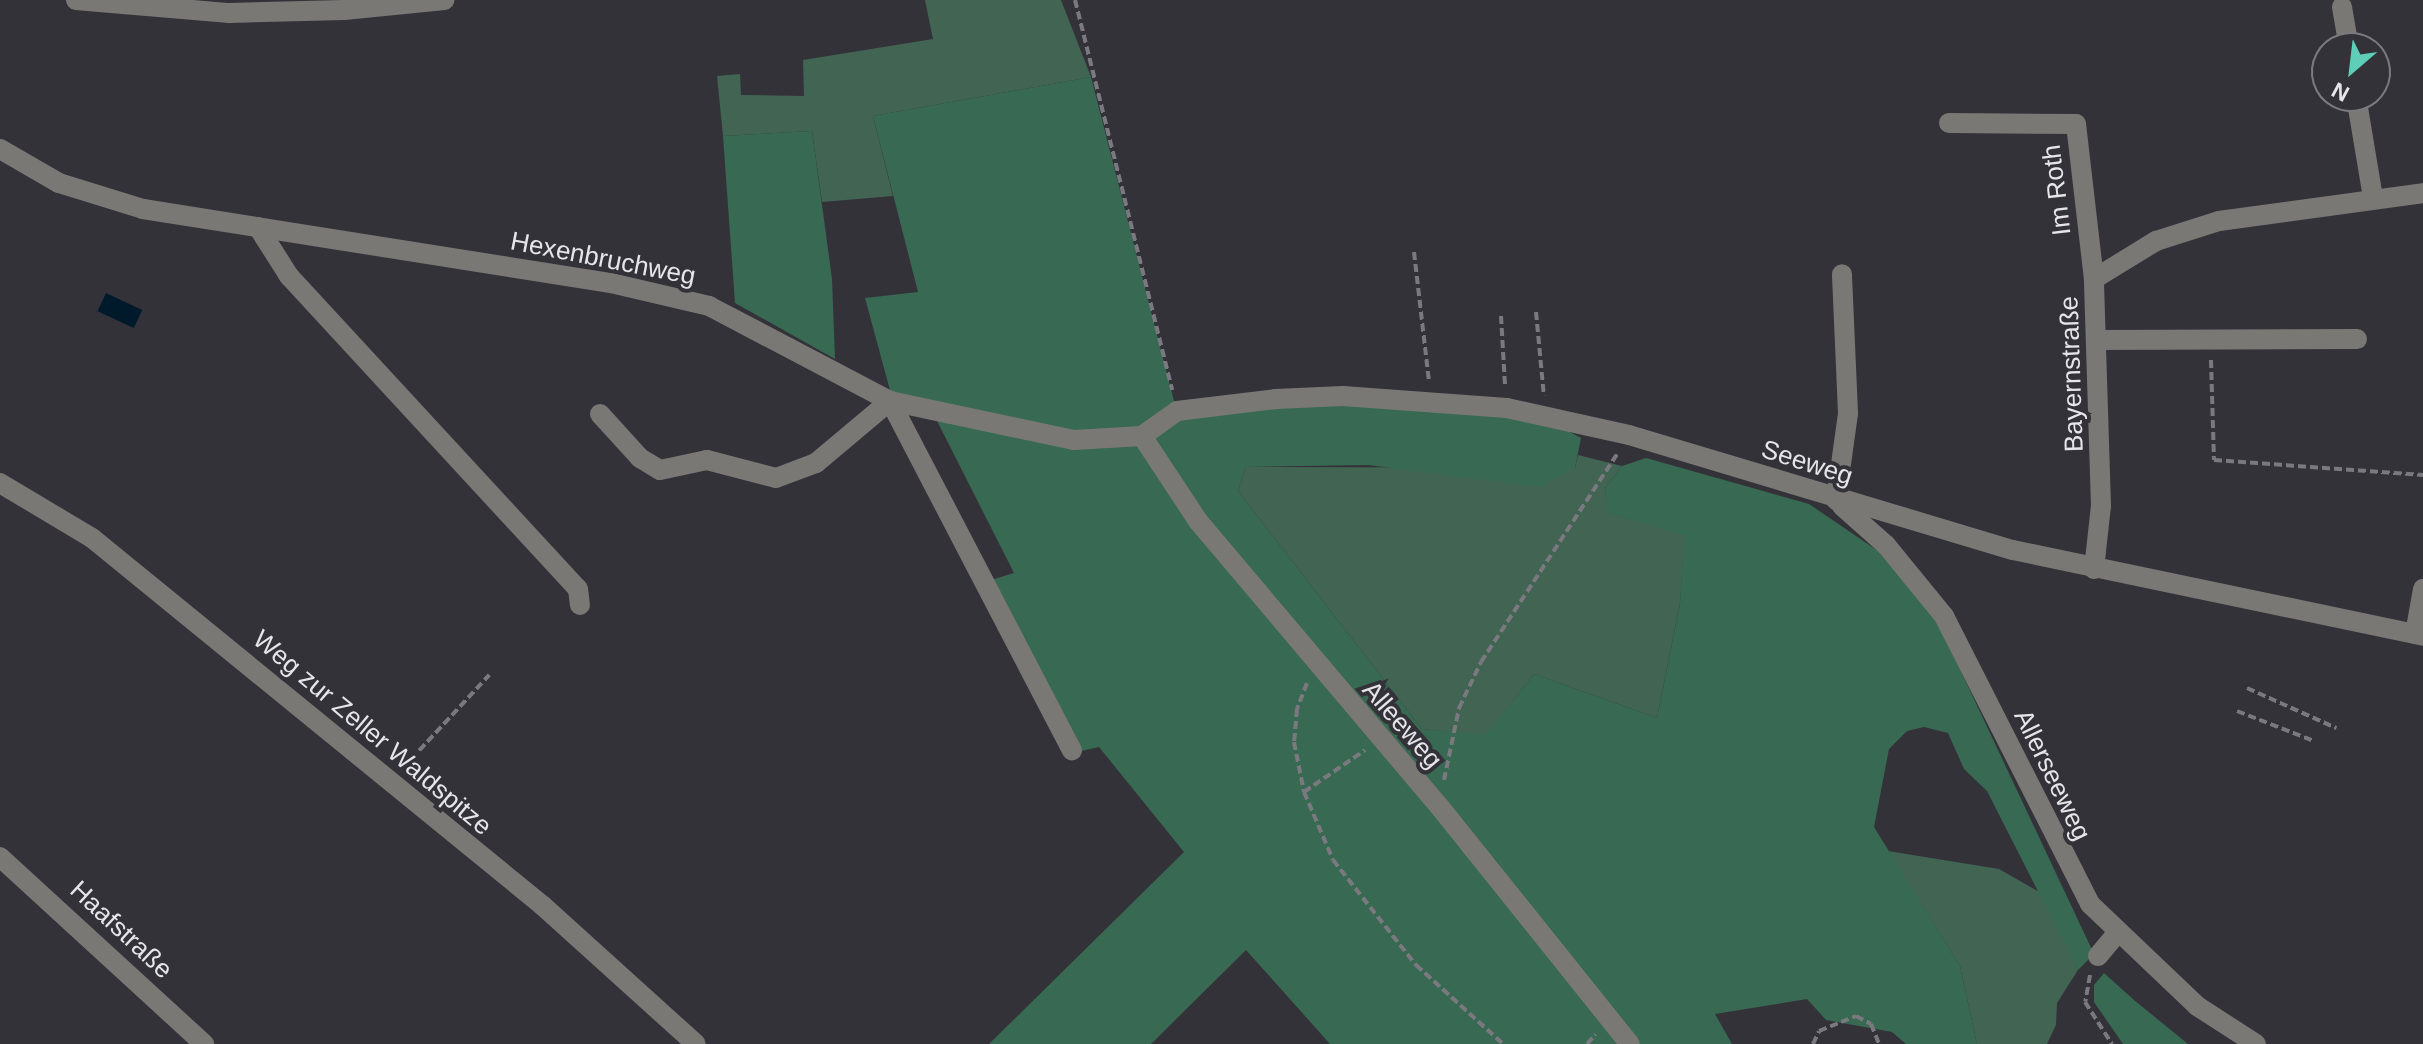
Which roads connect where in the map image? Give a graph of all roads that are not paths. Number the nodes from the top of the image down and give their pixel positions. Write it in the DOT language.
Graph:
graph roads {
  1 [pos="76,0"];
  2 [pos="445,0"];
  3 [pos="2342,7"];
  4 [pos="2346,32"];
  5 [pos="2359,112"];
  6 [pos="1949,123"];
  7 [pos="0,149"];
  8 [pos="2423,193"];
  9 [pos="2373,198"];
  10 [pos="258,227"];
  11 [pos="1842,274"];
  12 [pos="2094,279"];
  13 [pos="2357,339"];
  14 [pos="2099,340"];
  15 [pos="890,401"];
  16 [pos="600,414"];
  17 [pos="1142,436"];
  18 [pos="0,483"];
  19 [pos="1836,500"];
  20 [pos="2094,569"];
  21 [pos="2423,589"];
  22 [pos="580,605"];
  23 [pos="2419,635"];
  24 [pos="1072,751"];
  25 [pos="0,857"];
  26 [pos="2117,933"];
  27 [pos="2098,956"];
  28 [pos="204,1044"];
  29 [pos="696,1044"];
  30 [pos="1630,1044"];
  31 [pos="2256,1044"];
  1 -- 2 [label="street"];
  3 -- 4 [label="street"];
  5 -- 9 [label="street"];
  6 -- 12 [label="street, Im Roth"];
  7 -- 10 [label="street, Hexenbruchweg"];
  8 -- 9 [label="street, Bayernstraße"];
  9 -- 12 [label="street, Bayernstraße"];
  10 -- 15 [label="street, Hexenbruchweg"];
  10 -- 22 [label="street"];
  11 -- 19 [label="street"];
  12 -- 14 [label="street, Bayernstraße"];
  13 -- 14 [label="street"];
  14 -- 20 [label="street, Bayernstraße"];
  15 -- 16 [label="street"];
  15 -- 17 [label="street, Hexenbruchweg"];
  15 -- 24 [label="street"];
  17 -- 19 [label="street, Seeweg"];
  17 -- 30 [label="street, Alleeweg"];
  18 -- 29 [label="street, Weg zur Zeller Waldspitze"];
  19 -- 20 [label="street, Seeweg"];
  19 -- 26 [label="street, Allerseeweg"];
  20 -- 23 [label="street, Seeweg"];
  21 -- 23 [label="street, Seeweg"];
  25 -- 28 [label="street, Haafstraße"];
  26 -- 27 [label="street"];
  26 -- 31 [label="street, Allerseeweg"];
}
